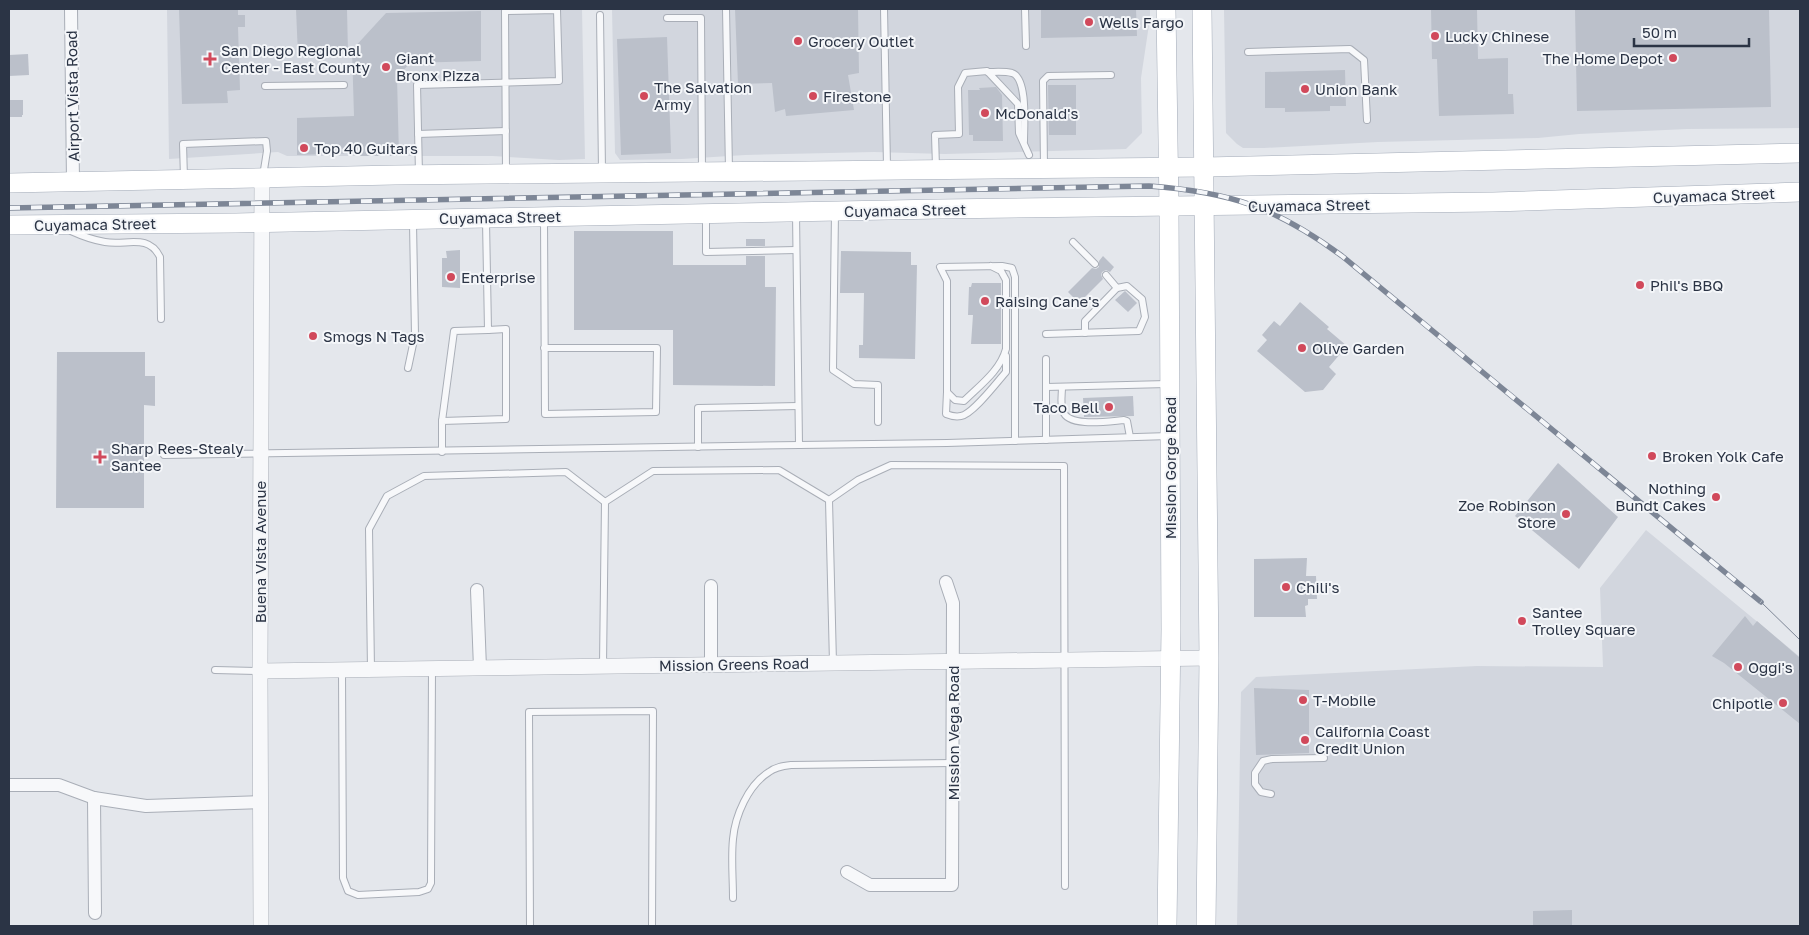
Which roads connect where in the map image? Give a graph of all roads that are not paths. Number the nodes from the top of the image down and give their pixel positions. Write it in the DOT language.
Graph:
graph roads {
  1 [pos="71,9"];
  2 [pos="726,9"];
  3 [pos="884,9"];
  4 [pos="1025,9"];
  5 [pos="1166,9"];
  6 [pos="1202,9"];
  7 [pos="600,15"];
  8 [pos="667,18"];
  9 [pos="1026,46"];
  10 [pos="1248,52"];
  11 [pos="988,72"];
  12 [pos="1111,75"];
  13 [pos="506,83"];
  14 [pos="344,85"];
  15 [pos="265,86"];
  16 [pos="1367,120"];
  17 [pos="506,131"];
  18 [pos="418,134"];
  19 [pos="1024,142"];
  20 [pos="1800,153"];
  21 [pos="1029,155"];
  22 [pos="1168,167"];
  23 [pos="1205,167"];
  24 [pos="1044,169"];
  25 [pos="887,170"];
  26 [pos="936,170"];
  27 [pos="702,172"];
  28 [pos="729,172"];
  29 [pos="602,173"];
  30 [pos="506,174"];
  31 [pos="419,175"];
  32 [pos="262,177"];
  33 [pos="184,179"];
  34 [pos="73,182"];
  35 [pos="9,183"];
  36 [pos="1800,192"];
  37 [pos="1205,206"];
  38 [pos="1169,207"];
  39 [pos="796,211"];
  40 [pos="835,211"];
  41 [pos="706,213"];
  42 [pos="544,216"];
  43 [pos="486,217"];
  44 [pos="413,219"];
  45 [pos="262,222"];
  46 [pos="9,225"];
  47 [pos="59,225"];
  48 [pos="1073,242"];
  49 [pos="796,250"];
  50 [pos="1096,264"];
  51 [pos="991,266"];
  52 [pos="1106,275"];
  53 [pos="1117,288"];
  54 [pos="161,319"];
  55 [pos="488,330"];
  56 [pos="1086,333"];
  57 [pos="1046,334"];
  58 [pos="544,348"];
  59 [pos="1006,350"];
  60 [pos="1046,359"];
  61 [pos="408,368"];
  62 [pos="1170,384"];
  63 [pos="1046,387"];
  64 [pos="1062,387"];
  65 [pos="947,392"];
  66 [pos="798,406"];
  67 [pos="442,421"];
  68 [pos="878,422"];
  69 [pos="1170,436"];
  70 [pos="1130,437"];
  71 [pos="1046,440"];
  72 [pos="1015,441"];
  73 [pos="799,445"];
  74 [pos="698,447"];
  75 [pos="442,452"];
  76 [pos="261,454"];
  77 [pos="164,455"];
  78 [pos="830,500"];
  79 [pos="605,502"];
  80 [pos="946,582"];
  81 [pos="711,586"];
  82 [pos="477,590"];
  83 [pos="1171,658"];
  84 [pos="1209,658"];
  85 [pos="1065,660"];
  86 [pos="954,661"];
  87 [pos="833,663"];
  88 [pos="710,665"];
  89 [pos="603,666"];
  90 [pos="480,668"];
  91 [pos="432,669"];
  92 [pos="215,670"];
  93 [pos="342,670"];
  94 [pos="371,670"];
  95 [pos="260,671"];
  96 [pos="1324,758"];
  97 [pos="953,763"];
  98 [pos="9,785"];
  99 [pos="1271,794"];
  100 [pos="94,798"];
  101 [pos="261,802"];
  102 [pos="847,872"];
  103 [pos="1065,886"];
  104 [pos="733,898"];
  105 [pos="95,912"];
  106 [pos="261,926"];
  107 [pos="530,926"];
  108 [pos="652,926"];
  109 [pos="1166,926"];
  110 [pos="1206,926"];
  1 -- 34 [label="street, Airport Vista Road"];
  2 -- 28 [label="lane"];
  3 -- 25 [label="lane"];
  4 -- 9 [label="lane"];
  5 -- 22 [label="main road, Mission Gorge Road"];
  6 -- 23 [label="main road"];
  7 -- 29 [label="lane"];
  8 -- 27 [label="lane"];
  10 -- 16 [label="lane"];
  11 -- 19 [label="lane"];
  11 -- 19 [label="lane"];
  11 -- 26 [label="lane"];
  12 -- 24 [label="lane"];
  13 -- 13 [label="lane"];
  13 -- 17 [label="lane"];
  13 -- 18 [label="lane"];
  14 -- 15 [label="lane"];
  17 -- 18 [label="lane"];
  17 -- 30 [label="lane"];
  18 -- 31 [label="lane"];
  19 -- 21 [label="lane"];
  20 -- 23 [label="main road"];
  22 -- 23 [label="main road"];
  22 -- 24 [label="main road"];
  22 -- 38 [label="main road, Mission Gorge Road"];
  23 -- 37 [label="main road"];
  24 -- 26 [label="main road"];
  25 -- 26 [label="main road"];
  25 -- 28 [label="main road"];
  27 -- 28 [label="main road"];
  27 -- 29 [label="main road"];
  29 -- 30 [label="main road"];
  30 -- 31 [label="main road"];
  31 -- 32 [label="main road"];
  32 -- 33 [label="main road"];
  32 -- 33 [label="lane"];
  32 -- 45 [label="street, Buena Vista Avenue"];
  33 -- 34 [label="main road"];
  34 -- 35 [label="main road"];
  36 -- 37 [label="main road, Cuyamaca Street"];
  37 -- 38 [label="main road, Cuyamaca Street"];
  37 -- 84 [label="main road"];
  38 -- 40 [label="main road, Cuyamaca Street"];
  38 -- 62 [label="main road, Mission Gorge Road"];
  39 -- 40 [label="main road, Cuyamaca Street"];
  39 -- 41 [label="main road, Cuyamaca Street"];
  39 -- 49 [label="lane"];
  40 -- 68 [label="lane"];
  41 -- 42 [label="main road, Cuyamaca Street"];
  41 -- 49 [label="lane"];
  42 -- 43 [label="main road, Cuyamaca Street"];
  42 -- 58 [label="lane"];
  43 -- 44 [label="main road, Cuyamaca Street"];
  43 -- 55 [label="lane"];
  44 -- 45 [label="main road, Cuyamaca Street"];
  44 -- 61 [label="lane"];
  45 -- 47 [label="main road, Cuyamaca Street"];
  45 -- 76 [label="street, Buena Vista Avenue"];
  46 -- 47 [label="main road, Cuyamaca Street"];
  47 -- 54 [label="lane"];
  48 -- 50 [label="lane"];
  49 -- 66 [label="lane"];
  51 -- 59 [label="lane"];
  51 -- 65 [label="lane"];
  51 -- 72 [label="lane"];
  52 -- 53 [label="lane"];
  53 -- 56 [label="lane"];
  53 -- 56 [label="lane"];
  55 -- 67 [label="lane"];
  55 -- 67 [label="lane"];
  56 -- 57 [label="lane"];
  58 -- 58 [label="lane"];
  59 -- 65 [label="lane"];
  59 -- 65 [label="lane"];
  60 -- 63 [label="lane"];
  62 -- 64 [label="lane"];
  62 -- 69 [label="main road, Mission Gorge Road"];
  63 -- 64 [label="lane"];
  63 -- 71 [label="lane"];
  64 -- 70 [label="lane"];
  66 -- 73 [label="lane"];
  66 -- 74 [label="lane"];
  67 -- 75 [label="lane"];
  69 -- 70 [label="lane"];
  69 -- 83 [label="main road, Mission Gorge Road"];
  70 -- 71 [label="lane"];
  71 -- 72 [label="lane"];
  72 -- 73 [label="lane"];
  73 -- 74 [label="lane"];
  74 -- 75 [label="lane"];
  75 -- 76 [label="lane"];
  76 -- 77 [label="lane"];
  76 -- 95 [label="street, Buena Vista Avenue"];
  78 -- 79 [label="lane"];
  78 -- 85 [label="lane"];
  78 -- 87 [label="lane"];
  79 -- 89 [label="lane"];
  79 -- 94 [label="lane"];
  80 -- 86 [label="street, Mission Vega Road"];
  81 -- 88 [label="street"];
  82 -- 90 [label="street"];
  83 -- 84 [label="street, Mission Greens Road"];
  83 -- 85 [label="street, Mission Greens Road"];
  83 -- 109 [label="main road, Mission Gorge Road"];
  84 -- 110 [label="main road"];
  85 -- 86 [label="street, Mission Greens Road"];
  85 -- 103 [label="lane"];
  86 -- 87 [label="street, Mission Greens Road"];
  86 -- 97 [label="street, Mission Vega Road"];
  87 -- 88 [label="street, Mission Greens Road"];
  88 -- 89 [label="street, Mission Greens Road"];
  89 -- 90 [label="street, Mission Greens Road"];
  90 -- 91 [label="street, Mission Greens Road"];
  91 -- 93 [label="lane"];
  91 -- 94 [label="street, Mission Greens Road"];
  92 -- 95 [label="lane"];
  93 -- 94 [label="street, Mission Greens Road"];
  93 -- 95 [label="street, Mission Greens Road"];
  95 -- 101 [label="street, Buena Vista Avenue"];
  96 -- 99 [label="lane"];
  97 -- 102 [label="street, Mission Vega Road"];
  97 -- 104 [label="lane"];
  98 -- 100 [label="street"];
  100 -- 101 [label="street"];
  100 -- 105 [label="street"];
  101 -- 106 [label="street, Buena Vista Avenue"];
  107 -- 108 [label="lane"];
}
